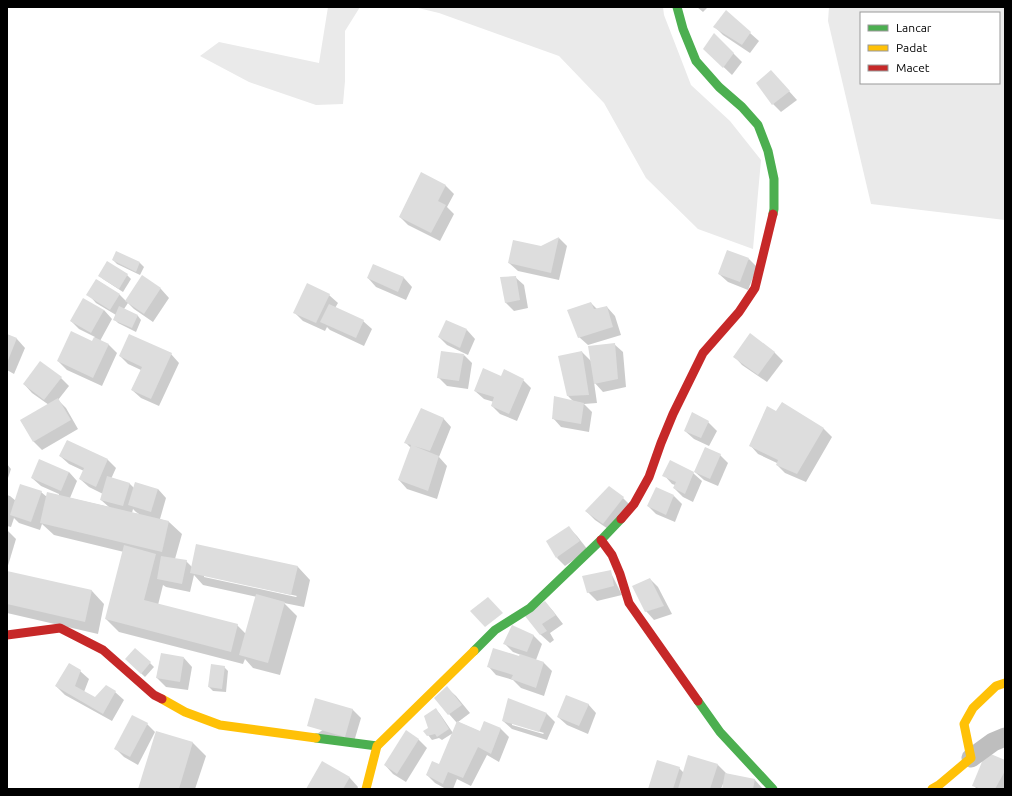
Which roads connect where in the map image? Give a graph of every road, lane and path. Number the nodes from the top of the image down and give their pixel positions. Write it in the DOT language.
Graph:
graph roads {
  1 [pos="677,7"];
  2 [pos="601,540"];
  3 [pos="7,635"];
  4 [pos="1005,683"];
  5 [pos="1005,737"];
  6 [pos="378,746"];
  7 [pos="971,758"];
  8 [pos="366,789"];
  9 [pos="773,789"];
  10 [pos="932,789"];
  1 -- 2 [label="street"];
  2 -- 6 [label="street"];
  2 -- 9 [label="street"];
  3 -- 6 [label="street"];
  4 -- 7 [label="street"];
  5 -- 7 [label="street"];
  6 -- 8 [label="street"];
  7 -- 10 [label="street"];
}
